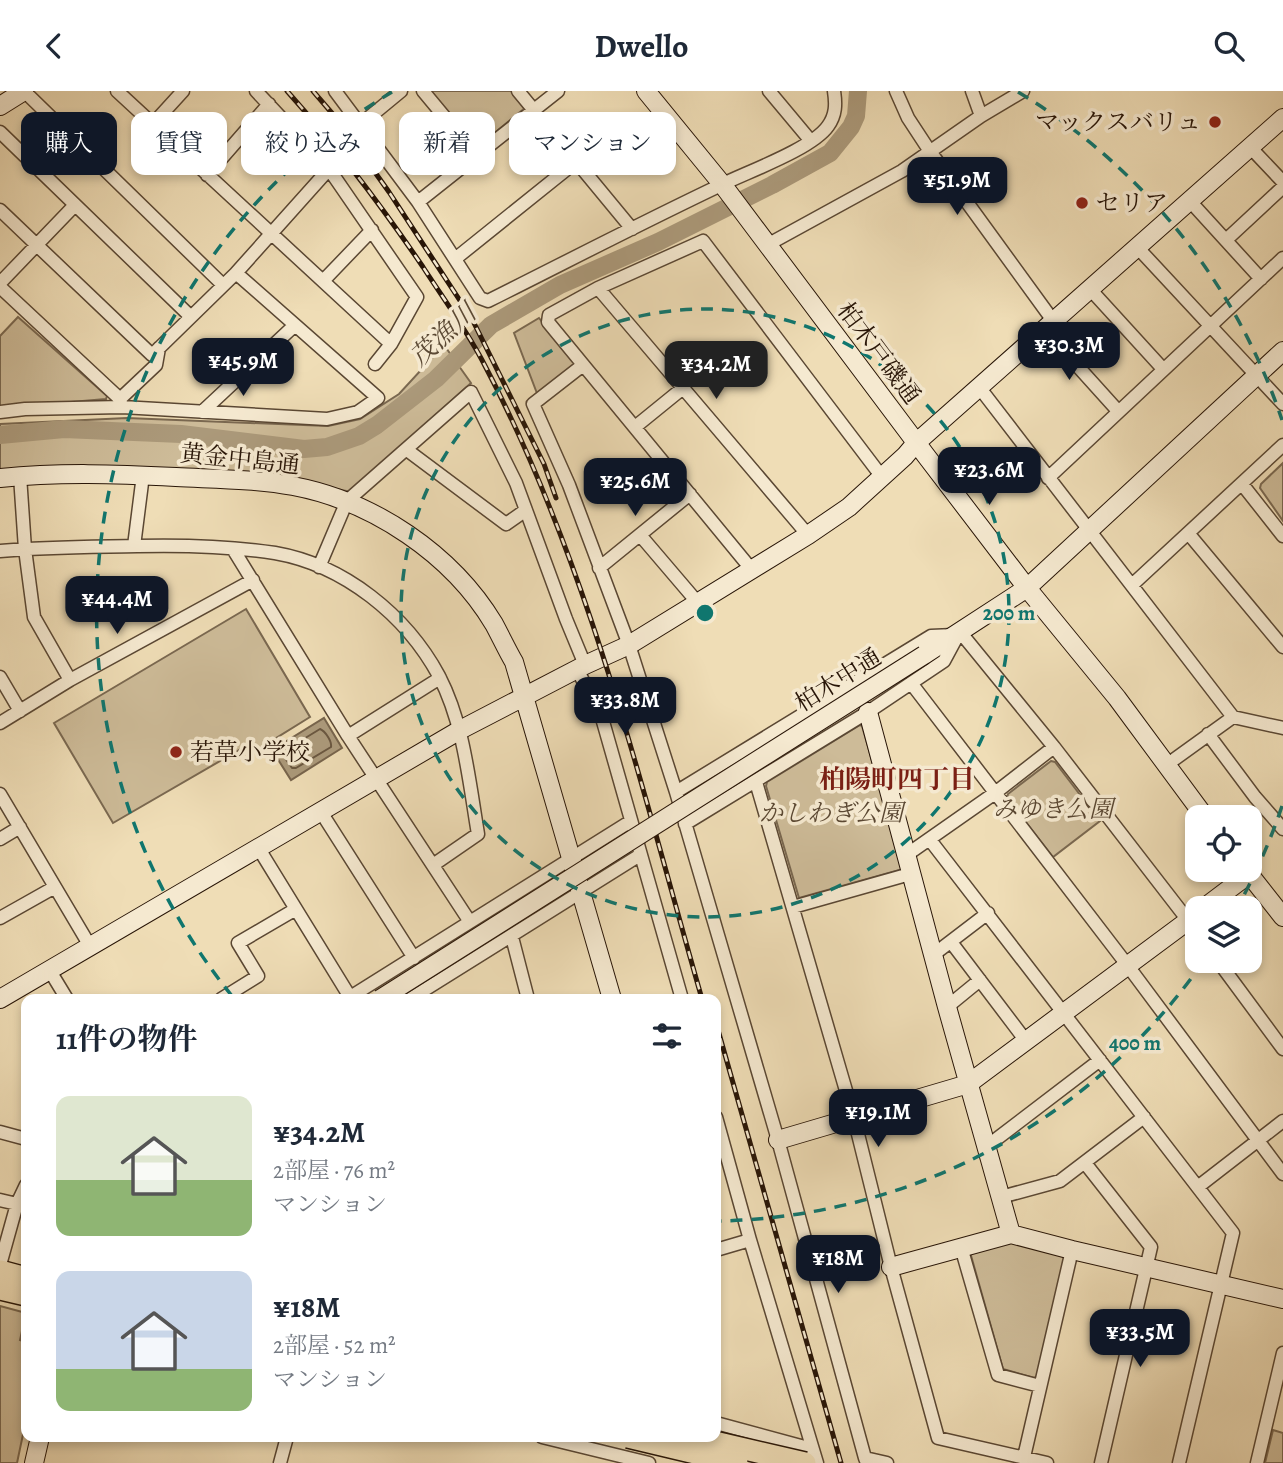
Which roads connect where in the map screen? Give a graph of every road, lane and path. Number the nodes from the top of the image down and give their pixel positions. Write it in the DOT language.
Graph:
graph roads {
  1 [pos="24,91"];
  2 [pos="117,91"];
  3 [pos="183,91"];
  4 [pos="256,91"];
  5 [pos="335,91"];
  6 [pos="401,91"];
  7 [pos="423,91"];
  8 [pos="519,91"];
  9 [pos="558,91"];
  10 [pos="646,91"];
  11 [pos="769,91"];
  12 [pos="834,91"];
  13 [pos="896,91"];
  14 [pos="972,91"];
  15 [pos="1023,91"];
  16 [pos="269,104"];
  17 [pos="0,106"];
  18 [pos="534,110"];
  19 [pos="139,112"];
  20 [pos="164,112"];
  21 [pos="276,112"];
  22 [pos="352,112"];
  23 [pos="376,112"];
  24 [pos="440,112"];
  25 [pos="981,116"];
  26 [pos="1283,118"];
  27 [pos="0,132"];
  28 [pos="810,140"];
  29 [pos="495,141"];
  30 [pos="1249,146"];
  31 [pos="929,150"];
  32 [pos="227,152"];
  33 [pos="385,157"];
  34 [pos="207,175"];
  35 [pos="324,175"];
  36 [pos="333,175"];
  37 [pos="453,175"];
  38 [pos="560,175"];
  39 [pos="588,175"];
  40 [pos="1283,182"];
  41 [pos="1283,187"];
  42 [pos="725,188"];
  43 [pos="1189,200"];
  44 [pos="418,202"];
  45 [pos="75,205"];
  46 [pos="0,210"];
  47 [pos="632,229"];
  48 [pos="372,230"];
  49 [pos="272,233"];
  50 [pos="1226,240"];
  51 [pos="767,245"];
  52 [pos="37,246"];
  53 [pos="1137,247"];
  54 [pos="1283,258"];
  55 [pos="455,260"];
  56 [pos="236,273"];
  57 [pos="1261,279"];
  58 [pos="323,281"];
  59 [pos="0,285"];
  60 [pos="223,285"];
  61 [pos="598,288"];
  62 [pos="1090,289"];
  63 [pos="190,316"];
  64 [pos="295,325"];
  65 [pos="1050,326"];
  66 [pos="1209,327"];
  67 [pos="391,344"];
  68 [pos="159,348"];
  69 [pos="1283,351"];
  70 [pos="375,364"];
  71 [pos="583,365"];
  72 [pos="1163,369"];
  73 [pos="1257,375"];
  74 [pos="979,387"];
  75 [pos="683,388"];
  76 [pos="121,403"];
  77 [pos="1283,404"];
  78 [pos="1118,411"];
  79 [pos="0,412"];
  80 [pos="202,412"];
  81 [pos="635,427"];
  82 [pos="916,443"];
  83 [pos="1283,445"];
  84 [pos="407,450"];
  85 [pos="143,475"];
  86 [pos="20,476"];
  87 [pos="883,477"];
  88 [pos="0,478"];
  89 [pos="1048,478"];
  90 [pos="1242,484"];
  91 [pos="690,494"];
  92 [pos="347,501"];
  93 [pos="526,510"];
  94 [pos="1088,531"];
  95 [pos="1188,533"];
  96 [pos="640,535"];
  97 [pos="808,535"];
  98 [pos="1283,536"];
  99 [pos="134,546"];
  100 [pos="25,549"];
  101 [pos="233,549"];
  102 [pos="0,551"];
  103 [pos="319,567"];
  104 [pos="599,568"];
  105 [pos="752,570"];
  106 [pos="253,580"];
  107 [pos="1132,585"];
  108 [pos="1027,588"];
  109 [pos="698,603"];
  110 [pos="959,633"];
  111 [pos="629,645"];
  112 [pos="1283,647"];
  113 [pos="581,667"];
  114 [pos="0,677"];
  115 [pos="440,678"];
  116 [pos="70,680"];
  117 [pos="911,683"];
  118 [pos="524,697"];
  119 [pos="20,711"];
  120 [pos="868,712"];
  121 [pos="1233,717"];
  122 [pos="0,723"];
  123 [pos="1283,728"];
  124 [pos="460,730"];
  125 [pos="1208,734"];
  126 [pos="348,736"];
  127 [pos="1054,747"];
  128 [pos="1166,766"];
  129 [pos="377,780"];
  130 [pos="756,782"];
  131 [pos="676,792"];
  132 [pos="995,793"];
  133 [pos="0,794"];
  134 [pos="1196,805"];
  135 [pos="321,812"];
  136 [pos="631,821"];
  137 [pos="685,824"];
  138 [pos="20,827"];
  139 [pos="1283,829"];
  140 [pos="0,839"];
  141 [pos="930,840"];
  142 [pos="259,849"];
  143 [pos="640,855"];
  144 [pos="905,856"];
  145 [pos="571,857"];
  146 [pos="433,865"];
  147 [pos="910,874"];
  148 [pos="1235,882"];
  149 [pos="1255,882"];
  150 [pos="55,887"];
  151 [pos="581,891"];
  152 [pos="1218,896"];
  153 [pos="793,907"];
  154 [pos="296,909"];
  155 [pos="1185,911"];
  156 [pos="988,913"];
  157 [pos="1283,917"];
  158 [pos="0,918"];
  159 [pos="470,922"];
  160 [pos="1185,928"];
  161 [pos="512,937"];
  162 [pos="951,942"];
  163 [pos="90,946"];
  164 [pos="933,955"];
  165 [pos="414,958"];
  166 [pos="1128,966"];
  167 [pos="50,971"];
  168 [pos="1227,973"];
  169 [pos="980,980"];
  170 [pos="64,994"];
  171 [pos="229,994"];
  172 [pos="347,994"];
  173 [pos="356,994"];
  174 [pos="388,994"];
  175 [pos="418,994"];
  176 [pos="527,994"];
  177 [pos="611,994"];
  178 [pos="681,994"];
  179 [pos="0,999"];
  180 [pos="947,1007"];
  181 [pos="1064,1012"];
  182 [pos="1026,1041"];
  183 [pos="1283,1049"];
  184 [pos="1100,1060"];
  185 [pos="968,1084"];
  186 [pos="1144,1117"];
  187 [pos="853,1118"];
  188 [pos="1283,1121"];
  189 [pos="0,1132"];
  190 [pos="721,1135"];
  191 [pos="21,1138"];
  192 [pos="778,1140"];
  193 [pos="1257,1142"];
  194 [pos="986,1147"];
  195 [pos="1085,1163"];
  196 [pos="1283,1174"];
  197 [pos="1199,1186"];
  198 [pos="21,1196"];
  199 [pos="1001,1198"];
  200 [pos="0,1200"];
  201 [pos="17,1204"];
  202 [pos="1011,1234"];
  203 [pos="750,1240"];
  204 [pos="961,1247"];
  205 [pos="721,1249"];
  206 [pos="1072,1250"];
  207 [pos="0,1265"];
  208 [pos="891,1266"];
  209 [pos="1147,1268"];
  210 [pos="0,1271"];
  211 [pos="21,1277"];
  212 [pos="1220,1284"];
  213 [pos="0,1289"];
  214 [pos="21,1294"];
  215 [pos="1283,1299"];
  216 [pos="1283,1353"];
  217 [pos="1040,1386"];
  218 [pos="721,1425"];
  219 [pos="39,1442"];
  220 [pos="286,1442"];
  221 [pos="563,1442"];
  222 [pos="649,1442"];
  223 [pos="701,1442"];
  224 [pos="721,1442"];
  225 [pos="808,1456"];
  226 [pos="1024,1458"];
  227 [pos="866,1461"];
  228 [pos="34,1463"];
  229 [pos="281,1463"];
  230 [pos="649,1463"];
  231 [pos="695,1463"];
  232 [pos="737,1463"];
  233 [pos="817,1463"];
  234 [pos="887,1463"];
  235 [pos="1047,1463"];
  236 [pos="1101,1463"];
  237 [pos="1178,1463"];
  238 [pos="1256,1463"];
  1 -- 17 [label="street"];
  1 -- 60 [label="street"];
  2 -- 19 [label="street"];
  3 -- 20 [label="street"];
  4 -- 16 [label="street"];
  5 -- 22 [label="street"];
  6 -- 23 [label="street"];
  7 -- 24 [label="street"];
  8 -- 18 [label="street"];
  9 -- 18 [label="street"];
  10 -- 42 [label="street, 柏木戸磯通"];
  11 -- 28 [label="street"];
  12 -- 28 [label="street"];
  13 -- 31 [label="street"];
  14 -- 25 [label="street"];
  15 -- 25 [label="street"];
  16 -- 21 [label="street"];
  16 -- 32 [label="street"];
  18 -- 29 [label="street"];
  25 -- 31 [label="street"];
  26 -- 30 [label="street"];
  27 -- 45 [label="street"];
  28 -- 42 [label="street"];
  30 -- 40 [label="street"];
  30 -- 43 [label="street"];
  31 -- 51 [label="street"];
  31 -- 65 [label="street"];
  33 -- 44 [label="street"];
  34 -- 49 [label="street"];
  35 -- 49 [label="street"];
  36 -- 48 [label="street"];
  37 -- 44 [label="street"];
  38 -- 55 [label="street"];
  39 -- 47 [label="street"];
  41 -- 50 [label="street"];
  42 -- 47 [label="street"];
  42 -- 51 [label="street, 柏木戸磯通"];
  43 -- 50 [label="street"];
  43 -- 53 [label="street"];
  44 -- 55 [label="street"];
  45 -- 52 [label="street"];
  45 -- 63 [label="street"];
  46 -- 52 [label="street"];
  47 -- 55 [label="street"];
  48 -- 58 [label="street"];
  48 -- 67 [label="street"];
  49 -- 56 [label="street"];
  49 -- 58 [label="street"];
  50 -- 57 [label="street"];
  51 -- 82 [label="street, 柏木戸磯通"];
  52 -- 59 [label="street"];
  52 -- 68 [label="street"];
  53 -- 62 [label="street"];
  53 -- 66 [label="street"];
  54 -- 57 [label="street"];
  56 -- 60 [label="street"];
  56 -- 64 [label="street"];
  57 -- 66 [label="street"];
  58 -- 67 [label="street"];
  59 -- 76 [label="street"];
  60 -- 63 [label="street"];
  61 -- 71 [label="street"];
  61 -- 75 [label="street"];
  61 -- 87 [label="street"];
  62 -- 65 [label="street"];
  62 -- 72 [label="street"];
  63 -- 68 [label="street"];
  64 -- 80 [label="street"];
  64 -- 80 [label="street"];
  65 -- 74 [label="street"];
  65 -- 78 [label="street"];
  66 -- 72 [label="street"];
  66 -- 73 [label="street"];
  67 -- 70 [label="street"];
  68 -- 76 [label="street"];
  69 -- 73 [label="street, 柏木中通"];
  71 -- 81 [label="street"];
  71 -- 104 [label="street"];
  72 -- 78 [label="street"];
  73 -- 77 [label="street"];
  73 -- 94 [label="street, 柏木中通"];
  74 -- 82 [label="street"];
  74 -- 89 [label="street"];
  75 -- 81 [label="street"];
  75 -- 97 [label="street"];
  76 -- 79 [label="street"];
  76 -- 80 [label="street"];
  78 -- 89 [label="street"];
  81 -- 91 [label="street"];
  82 -- 87 [label="street"];
  82 -- 108 [label="street, 柏木戸磯通"];
  83 -- 90 [label="street"];
  84 -- 92 [label="street"];
  84 -- 93 [label="street"];
  84 -- 93 [label="street"];
  85 -- 86 [label="street, 黄金中島通"];
  85 -- 92 [label="street, 黄金中島通"];
  85 -- 99 [label="street"];
  86 -- 88 [label="street, 黄金中島通"];
  86 -- 100 [label="street"];
  87 -- 97 [label="street"];
  89 -- 94 [label="street"];
  90 -- 95 [label="street"];
  90 -- 98 [label="street"];
  91 -- 96 [label="street"];
  91 -- 105 [label="street"];
  92 -- 103 [label="street"];
  92 -- 118 [label="street, 黄金中島通"];
  93 -- 113 [label="street"];
  94 -- 107 [label="street"];
  94 -- 108 [label="street, 柏木中通"];
  95 -- 107 [label="street"];
  95 -- 112 [label="street"];
  96 -- 104 [label="street"];
  96 -- 109 [label="street"];
  97 -- 105 [label="street"];
  99 -- 100 [label="street"];
  99 -- 101 [label="street"];
  100 -- 102 [label="street"];
  100 -- 116 [label="street"];
  101 -- 103 [label="street"];
  101 -- 106 [label="street"];
  103 -- 115 [label="street"];
  104 -- 111 [label="street"];
  105 -- 109 [label="street"];
  106 -- 116 [label="street"];
  106 -- 126 [label="street"];
  107 -- 121 [label="street"];
  108 -- 110 [label="street, 柏木中通"];
  108 -- 128 [label="street, 柏木戸磯通"];
  109 -- 111 [label="street"];
  110 -- 117 [label="street"];
  110 -- 127 [label="street"];
  110 -- 131 [label="street"];
  110 -- 174 [label="street, 柏木中通, bridge"];
  111 -- 113 [label="street"];
  111 -- 131 [label="street"];
  113 -- 118 [label="street"];
  113 -- 136 [label="street"];
  114 -- 119 [label="street"];
  115 -- 124 [label="street"];
  115 -- 126 [label="street"];
  116 -- 119 [label="street"];
  117 -- 120 [label="street"];
  117 -- 132 [label="street"];
  118 -- 124 [label="street"];
  118 -- 145 [label="street, 黄金中島通"];
  119 -- 122 [label="street"];
  120 -- 130 [label="street"];
  120 -- 144 [label="street"];
  121 -- 123 [label="street"];
  121 -- 125 [label="street"];
  124 -- 129 [label="street"];
  124 -- 146 [label="street"];
  125 -- 128 [label="street"];
  125 -- 139 [label="street"];
  126 -- 129 [label="street"];
  127 -- 132 [label="street"];
  127 -- 155 [label="street"];
  128 -- 134 [label="street, 柏木戸磯通"];
  129 -- 135 [label="street"];
  129 -- 146 [label="street"];
  130 -- 137 [label="street"];
  130 -- 153 [label="street"];
  131 -- 137 [label="street"];
  132 -- 141 [label="street"];
  132 -- 166 [label="street"];
  133 -- 138 [label="street"];
  135 -- 142 [label="street"];
  135 -- 165 [label="street"];
  136 -- 143 [label="street"];
  136 -- 145 [label="street"];
  137 -- 192 [label="street"];
  138 -- 140 [label="street"];
  138 -- 150 [label="street"];
  141 -- 144 [label="street"];
  141 -- 156 [label="street"];
  142 -- 154 [label="street"];
  142 -- 163 [label="street"];
  143 -- 151 [label="street"];
  143 -- 178 [label="street"];
  144 -- 147 [label="street"];
  145 -- 151 [label="street, 黄金中島通"];
  145 -- 159 [label="street"];
  146 -- 159 [label="street"];
  147 -- 153 [label="street"];
  147 -- 164 [label="street"];
  148 -- 152 [label="street"];
  149 -- 157 [label="street"];
  150 -- 158 [label="street"];
  150 -- 163 [label="street"];
  151 -- 161 [label="street"];
  151 -- 177 [label="street, 黄金中島通"];
  153 -- 187 [label="street"];
  154 -- 171 [label="street"];
  154 -- 172 [label="street"];
  156 -- 162 [label="street"];
  156 -- 181 [label="street"];
  159 -- 165 [label="street"];
  160 -- 166 [label="street"];
  161 -- 175 [label="street"];
  161 -- 176 [label="street"];
  162 -- 164 [label="street"];
  162 -- 169 [label="street"];
  163 -- 167 [label="street"];
  164 -- 180 [label="street"];
  165 -- 173 [label="street"];
  166 -- 181 [label="street"];
  166 -- 193 [label="street"];
  167 -- 170 [label="street"];
  167 -- 179 [label="street"];
  168 -- 183 [label="street"];
  169 -- 180 [label="street"];
  169 -- 182 [label="street"];
  180 -- 185 [label="street"];
  181 -- 182 [label="street"];
  181 -- 184 [label="street"];
  182 -- 185 [label="street"];
  184 -- 186 [label="street"];
  184 -- 194 [label="street"];
  185 -- 187 [label="street"];
  185 -- 194 [label="street"];
  186 -- 195 [label="street"];
  186 -- 197 [label="street"];
  187 -- 192 [label="street"];
  187 -- 208 [label="street"];
  188 -- 193 [label="street"];
  189 -- 191 [label="street"];
  190 -- 203 [label="street"];
  192 -- 227 [label="street"];
  193 -- 196 [label="street"];
  193 -- 197 [label="street"];
  194 -- 199 [label="street"];
  195 -- 199 [label="street"];
  195 -- 209 [label="street"];
  197 -- 212 [label="street"];
  198 -- 201 [label="street"];
  199 -- 202 [label="street"];
  200 -- 201 [label="street"];
  201 -- 207 [label="street"];
  202 -- 204 [label="street"];
  202 -- 206 [label="street"];
  203 -- 205 [label="street"];
  203 -- 225 [label="street"];
  204 -- 208 [label="street"];
  204 -- 217 [label="street"];
  206 -- 209 [label="street"];
  206 -- 217 [label="street"];
  208 -- 226 [label="street"];
  209 -- 212 [label="street"];
  209 -- 236 [label="street"];
  210 -- 211 [label="highway"];
  212 -- 215 [label="street"];
  212 -- 237 [label="street"];
  213 -- 214 [label="highway"];
  216 -- 238 [label="street"];
  217 -- 226 [label="street"];
  218 -- 225 [label="street"];
  219 -- 228 [label="street"];
  220 -- 229 [label="street"];
  221 -- 230 [label="street"];
  222 -- 232 [label="highway, bridge"];
  223 -- 231 [label="street"];
  224 -- 225 [label="highway, bridge"];
  225 -- 233 [label="street"];
  226 -- 235 [label="street"];
  227 -- 234 [label="street"];
}
